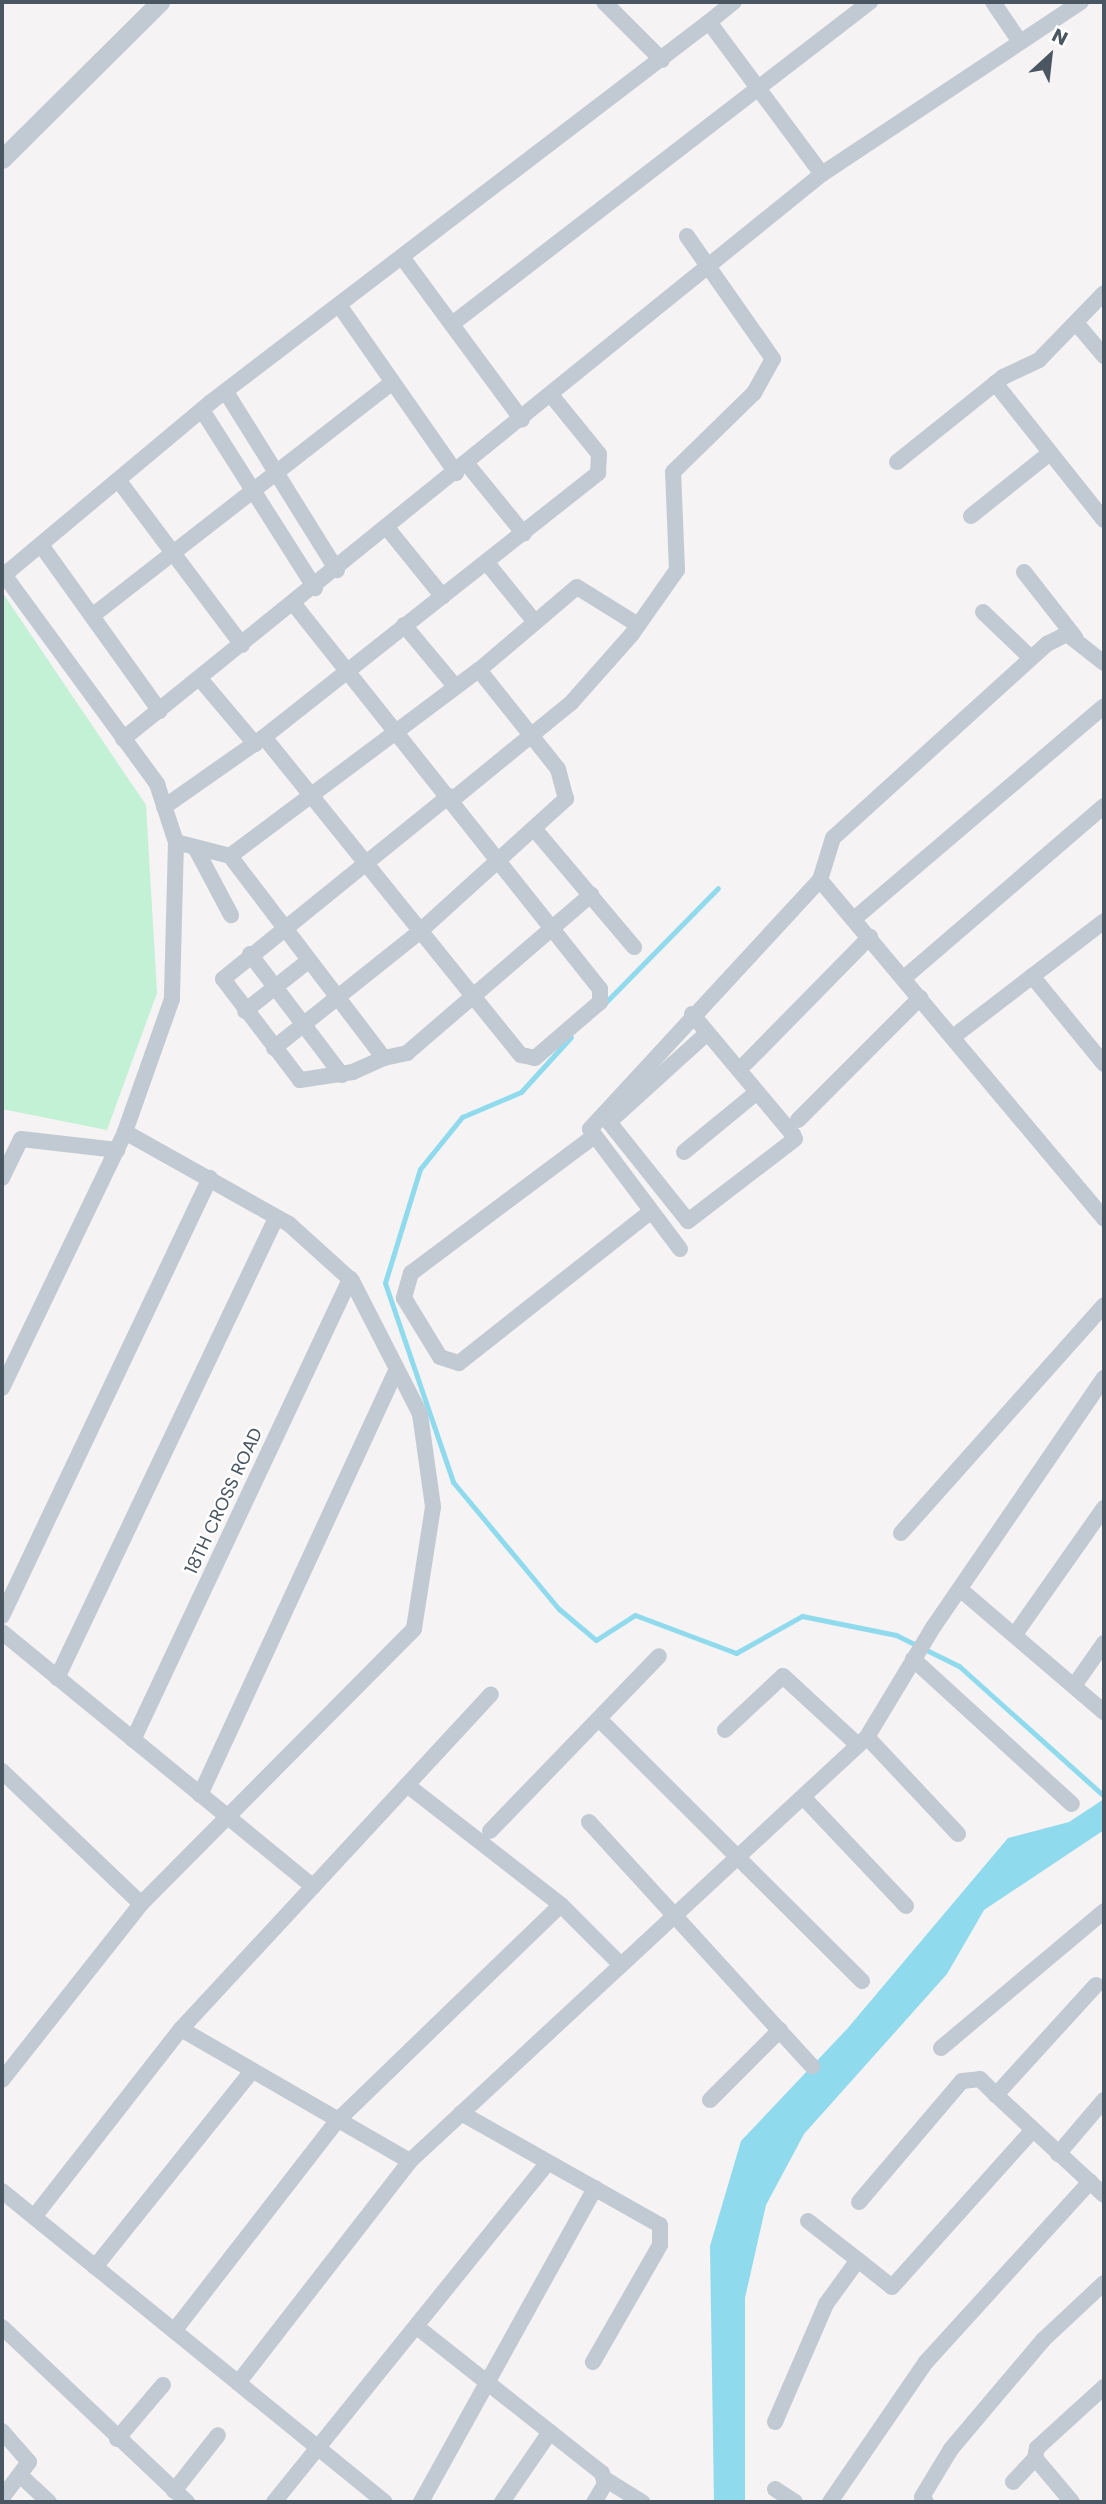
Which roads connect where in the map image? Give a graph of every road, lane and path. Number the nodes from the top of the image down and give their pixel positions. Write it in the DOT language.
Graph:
graph roads {
  1 [pos="160,2"];
  2 [pos="604,2"];
  3 [pos="870,2"];
  4 [pos="993,2"];
  5 [pos="1081,2"];
  6 [pos="729,3"];
  7 [pos="709,22"];
  8 [pos="1018,39"];
  9 [pos="662,60"];
  10 [pos="758,88"];
  11 [pos="2,159"];
  12 [pos="822,174"];
  13 [pos="687,236"];
  14 [pos="402,257"];
  15 [pos="709,266"];
  16 [pos="1104,293"];
  17 [pos="339,306"];
  18 [pos="452,324"];
  19 [pos="1077,324"];
  20 [pos="1104,356"];
  21 [pos="393,382"];
  22 [pos="995,383"];
  23 [pos="226,392"];
  24 [pos="551,396"];
  25 [pos="202,410"];
  26 [pos="522,420"];
  27 [pos="1050,453"];
  28 [pos="897,462"];
  29 [pos="461,469"];
  30 [pos="276,471"];
  31 [pos="119,481"];
  32 [pos="253,489"];
  33 [pos="971,516"];
  34 [pos="1104,520"];
  35 [pos="388,529"];
  36 [pos="524,534"];
  37 [pos="41,545"];
  38 [pos="176,553"];
  39 [pos="487,563"];
  40 [pos="337,570"];
  41 [pos="1024,572"];
  42 [pos="3,573"];
  43 [pos="316,588"];
  44 [pos="443,597"];
  45 [pos="295,605"];
  46 [pos="984,612"];
  47 [pos="92,617"];
  48 [pos="535,622"];
  49 [pos="404,625"];
  50 [pos="638,625"];
  51 [pos="1074,637"];
  52 [pos="242,645"];
  53 [pos="1031,658"];
  54 [pos="1104,663"];
  55 [pos="347,666"];
  56 [pos="479,670"];
  57 [pos="201,680"];
  58 [pos="454,685"];
  59 [pos="1104,706"];
  60 [pos="160,712"];
  61 [pos="398,730"];
  62 [pos="533,734"];
  63 [pos="123,739"];
  64 [pos="259,740"];
  65 [pos="310,797"];
  66 [pos="450,798"];
  67 [pos="1104,806"];
  68 [pos="164,807"];
  69 [pos="536,831"];
  70 [pos="176,842"];
  71 [pos="196,849"];
  72 [pos="230,856"];
  73 [pos="500,862"];
  74 [pos="365,867"];
  75 [pos="820,880"];
  76 [pos="591,895"];
  77 [pos="230,915"];
  78 [pos="854,919"];
  79 [pos="1104,920"];
  80 [pos="551,928"];
  81 [pos="281,929"];
  82 [pos="418,933"];
  83 [pos="870,937"];
  84 [pos="634,947"];
  85 [pos="250,954"];
  86 [pos="307,962"];
  87 [pos="1032,976"];
  88 [pos="904,978"];
  89 [pos="275,986"];
  90 [pos="471,996"];
  91 [pos="335,998"];
  92 [pos="920,998"];
  93 [pos="245,1011"];
  94 [pos="692,1014"];
  95 [pos="304,1023"];
  96 [pos="707,1033"];
  97 [pos="953,1037"];
  98 [pos="274,1048"];
  99 [pos="384,1058"];
  100 [pos="746,1063"];
  101 [pos="1104,1064"];
  102 [pos="342,1075"];
  103 [pos="757,1092"];
  104 [pos="798,1120"];
  105 [pos="125,1132"];
  106 [pos="593,1137"];
  107 [pos="117,1150"];
  108 [pos="684,1152"];
  109 [pos="2,1178"];
  110 [pos="210,1178"];
  111 [pos="649,1213"];
  112 [pos="276,1218"];
  113 [pos="1104,1219"];
  114 [pos="680,1249"];
  115 [pos="349,1279"];
  116 [pos="1104,1305"];
  117 [pos="397,1369"];
  118 [pos="1104,1378"];
  119 [pos="2,1388"];
  120 [pos="1104,1508"];
  121 [pos="901,1533"];
  122 [pos="961,1590"];
  123 [pos="2,1616"];
  124 [pos="2,1632"];
  125 [pos="1016,1633"];
  126 [pos="1104,1643"];
  127 [pos="659,1656"];
  128 [pos="915,1657"];
  129 [pos="57,1678"];
  130 [pos="1076,1684"];
  131 [pos="491,1693"];
  132 [pos="1104,1712"];
  133 [pos="600,1720"];
  134 [pos="725,1730"];
  135 [pos="133,1740"];
  136 [pos="862,1741"];
  137 [pos="2,1771"];
  138 [pos="407,1785"];
  139 [pos="200,1795"];
  140 [pos="803,1797"];
  141 [pos="1072,1804"];
  142 [pos="226,1816"];
  143 [pos="589,1822"];
  144 [pos="490,1831"];
  145 [pos="958,1834"];
  146 [pos="741,1855"];
  147 [pos="313,1887"];
  148 [pos="142,1904"];
  149 [pos="561,1905"];
  150 [pos="906,1906"];
  151 [pos="1104,1911"];
  152 [pos="678,1913"];
  153 [pos="621,1965"];
  154 [pos="862,1981"];
  155 [pos="1096,1985"];
  156 [pos="181,2029"];
  157 [pos="780,2029"];
  158 [pos="941,2048"];
  159 [pos="812,2066"];
  160 [pos="252,2071"];
  161 [pos="2,2080"];
  162 [pos="996,2095"];
  163 [pos="710,2100"];
  164 [pos="1104,2100"];
  165 [pos="461,2113"];
  166 [pos="337,2121"];
  167 [pos="1032,2131"];
  168 [pos="1058,2154"];
  169 [pos="410,2161"];
  170 [pos="547,2164"];
  171 [pos="1090,2182"];
  172 [pos="596,2188"];
  173 [pos="2,2191"];
  174 [pos="1104,2195"];
  175 [pos="859,2202"];
  176 [pos="34,2217"];
  177 [pos="808,2221"];
  178 [pos="858,2260"];
  179 [pos="96,2267"];
  180 [pos="1104,2283"];
  181 [pos="2,2327"];
  182 [pos="417,2327"];
  183 [pos="174,2331"];
  184 [pos="593,2362"];
  185 [pos="489,2381"];
  186 [pos="238,2383"];
  187 [pos="163,2385"];
  188 [pos="1104,2387"];
  189 [pos="775,2422"];
  190 [pos="2,2431"];
  191 [pos="550,2432"];
  192 [pos="218,2435"];
  193 [pos="117,2439"];
  194 [pos="322,2447"];
  195 [pos="1035,2458"];
  196 [pos="21,2476"];
  197 [pos="605,2479"];
  198 [pos="1013,2482"];
  199 [pos="775,2488"];
  200 [pos="174,2491"];
  201 [pos="2,2498"];
  202 [pos="50,2502"];
  203 [pos="187,2502"];
  204 [pos="274,2502"];
  205 [pos="385,2502"];
  206 [pos="421,2502"];
  207 [pos="502,2502"];
  208 [pos="594,2502"];
  209 [pos="642,2502"];
  210 [pos="794,2502"];
  211 [pos="830,2502"];
  212 [pos="926,2502"];
  213 [pos="1072,2502"];
  1 -- 11 [label="street"];
  2 -- 9 [label="street"];
  3 -- 10 [label="street"];
  4 -- 8 [label="street"];
  5 -- 8 [label="street"];
  6 -- 7 [label="street"];
  7 -- 9 [label="street"];
  7 -- 10 [label="street"];
  8 -- 12 [label="street"];
  9 -- 14 [label="street"];
  10 -- 12 [label="street"];
  10 -- 18 [label="street"];
  12 -- 15 [label="street"];
  13 -- 15 [label="street"];
  14 -- 17 [label="street"];
  14 -- 18 [label="street"];
  15 -- 24 [label="street"];
  15 -- 50 [label="street"];
  16 -- 19 [label="street"];
  17 -- 21 [label="street"];
  17 -- 23 [label="street"];
  18 -- 26 [label="street"];
  19 -- 20 [label="street"];
  19 -- 22 [label="street"];
  21 -- 29 [label="street"];
  21 -- 30 [label="street"];
  22 -- 27 [label="street"];
  22 -- 28 [label="street"];
  23 -- 25 [label="street"];
  23 -- 30 [label="street"];
  24 -- 26 [label="street"];
  24 -- 36 [label="street"];
  25 -- 31 [label="street"];
  25 -- 32 [label="street"];
  26 -- 29 [label="street"];
  27 -- 33 [label="street"];
  27 -- 34 [label="street"];
  29 -- 35 [label="street"];
  29 -- 36 [label="street"];
  30 -- 32 [label="street"];
  30 -- 40 [label="street"];
  31 -- 37 [label="street"];
  31 -- 38 [label="street"];
  32 -- 38 [label="street"];
  32 -- 43 [label="street"];
  35 -- 40 [label="street"];
  35 -- 44 [label="street"];
  36 -- 39 [label="street"];
  37 -- 42 [label="street"];
  37 -- 47 [label="street"];
  38 -- 47 [label="street"];
  38 -- 52 [label="street"];
  39 -- 44 [label="street"];
  39 -- 48 [label="street"];
  40 -- 43 [label="street"];
  41 -- 51 [label="street"];
  42 -- 63 [label="street"];
  43 -- 45 [label="street"];
  44 -- 49 [label="street"];
  45 -- 52 [label="street"];
  45 -- 55 [label="street"];
  46 -- 53 [label="street"];
  47 -- 60 [label="street"];
  48 -- 50 [label="street"];
  48 -- 56 [label="street"];
  49 -- 55 [label="street"];
  49 -- 58 [label="street"];
  50 -- 62 [label="street"];
  51 -- 53 [label="street"];
  51 -- 54 [label="street"];
  52 -- 57 [label="street"];
  53 -- 75 [label="street"];
  55 -- 61 [label="street"];
  55 -- 64 [label="street"];
  56 -- 58 [label="street"];
  56 -- 62 [label="street"];
  57 -- 60 [label="street"];
  57 -- 64 [label="street"];
  58 -- 61 [label="street"];
  59 -- 78 [label="street"];
  60 -- 63 [label="street"];
  61 -- 65 [label="street"];
  61 -- 66 [label="street"];
  62 -- 66 [label="street"];
  62 -- 69 [label="street"];
  63 -- 68 [label="street"];
  64 -- 65 [label="street"];
  64 -- 68 [label="street"];
  65 -- 72 [label="street"];
  65 -- 74 [label="street"];
  66 -- 73 [label="street"];
  66 -- 74 [label="street"];
  67 -- 88 [label="street"];
  68 -- 70 [label="street"];
  69 -- 73 [label="street"];
  69 -- 76 [label="street"];
  70 -- 71 [label="street"];
  70 -- 105 [label="street"];
  71 -- 72 [label="street"];
  71 -- 77 [label="street"];
  72 -- 81 [label="street"];
  73 -- 80 [label="street"];
  73 -- 82 [label="street"];
  74 -- 81 [label="street"];
  74 -- 82 [label="street"];
  75 -- 78 [label="street"];
  75 -- 94 [label="street"];
  76 -- 80 [label="street"];
  76 -- 84 [label="street"];
  78 -- 83 [label="street"];
  79 -- 87 [label="street"];
  80 -- 90 [label="street"];
  80 -- 90 [label="street"];
  81 -- 85 [label="street"];
  81 -- 86 [label="street"];
  82 -- 90 [label="street"];
  82 -- 91 [label="street"];
  83 -- 88 [label="street"];
  83 -- 100 [label="street"];
  85 -- 89 [label="street"];
  85 -- 93 [label="street"];
  86 -- 89 [label="street"];
  86 -- 91 [label="street"];
  87 -- 97 [label="street"];
  87 -- 101 [label="street"];
  88 -- 92 [label="street"];
  89 -- 93 [label="street"];
  89 -- 95 [label="street"];
  90 -- 99 [label="street"];
  91 -- 95 [label="street"];
  91 -- 99 [label="street"];
  92 -- 97 [label="street"];
  92 -- 104 [label="street"];
  93 -- 98 [label="street"];
  94 -- 96 [label="street"];
  94 -- 106 [label="street"];
  95 -- 98 [label="street"];
  95 -- 102 [label="street"];
  96 -- 103 [label="street"];
  96 -- 103 [label="street"];
  97 -- 113 [label="street"];
  98 -- 102 [label="street"];
  99 -- 102 [label="street"];
  103 -- 108 [label="street"];
  105 -- 107 [label="street"];
  105 -- 110 [label="street"];
  106 -- 111 [label="street"];
  106 -- 111 [label="street"];
  107 -- 109 [label="street"];
  107 -- 119 [label="street"];
  110 -- 112 [label="street"];
  110 -- 123 [label="street"];
  111 -- 114 [label="street"];
  112 -- 115 [label="street"];
  112 -- 129 [label="street"];
  115 -- 117 [label="street"];
  115 -- 135 [label="street, 18TH CROSS ROAD"];
  116 -- 121 [label="street"];
  117 -- 139 [label="street"];
  117 -- 142 [label="street"];
  118 -- 122 [label="street"];
  120 -- 125 [label="street"];
  122 -- 125 [label="street"];
  122 -- 128 [label="street"];
  124 -- 129 [label="street"];
  125 -- 130 [label="street"];
  126 -- 130 [label="street"];
  127 -- 133 [label="street"];
  128 -- 136 [label="street"];
  128 -- 141 [label="street"];
  129 -- 135 [label="street"];
  130 -- 132 [label="street"];
  131 -- 138 [label="street"];
  133 -- 144 [label="street"];
  133 -- 146 [label="street"];
  134 -- 136 [label="street"];
  135 -- 139 [label="street"];
  136 -- 140 [label="street"];
  136 -- 145 [label="street"];
  137 -- 148 [label="street"];
  138 -- 147 [label="street"];
  138 -- 149 [label="street"];
  139 -- 142 [label="street"];
  140 -- 146 [label="street"];
  140 -- 150 [label="street"];
  142 -- 147 [label="street"];
  142 -- 148 [label="street"];
  143 -- 152 [label="street"];
  146 -- 152 [label="street"];
  146 -- 154 [label="street"];
  147 -- 156 [label="street"];
  148 -- 161 [label="street"];
  149 -- 153 [label="street"];
  149 -- 166 [label="street"];
  151 -- 158 [label="street"];
  152 -- 153 [label="street"];
  152 -- 157 [label="street"];
  153 -- 165 [label="street"];
  155 -- 162 [label="street"];
  156 -- 160 [label="street"];
  156 -- 176 [label="street"];
  157 -- 159 [label="street"];
  157 -- 163 [label="street"];
  160 -- 166 [label="street"];
  160 -- 179 [label="street"];
  162 -- 167 [label="street"];
  162 -- 175 [label="street"];
  164 -- 168 [label="street"];
  165 -- 169 [label="street"];
  165 -- 170 [label="street"];
  166 -- 169 [label="street"];
  166 -- 183 [label="street"];
  167 -- 168 [label="street"];
  167 -- 178 [label="street"];
  168 -- 171 [label="street"];
  169 -- 186 [label="street"];
  170 -- 172 [label="street"];
  170 -- 182 [label="street"];
  171 -- 174 [label="street"];
  171 -- 211 [label="street"];
  172 -- 184 [label="street"];
  172 -- 185 [label="street"];
  173 -- 176 [label="street"];
  176 -- 179 [label="street"];
  177 -- 178 [label="street"];
  178 -- 189 [label="street"];
  179 -- 183 [label="street"];
  180 -- 212 [label="street"];
  181 -- 193 [label="street"];
  182 -- 185 [label="street"];
  182 -- 194 [label="street"];
  183 -- 186 [label="street"];
  185 -- 191 [label="street"];
  185 -- 206 [label="street"];
  186 -- 194 [label="street"];
  187 -- 193 [label="street"];
  188 -- 195 [label="street"];
  190 -- 196 [label="street"];
  191 -- 197 [label="street"];
  191 -- 207 [label="street"];
  192 -- 200 [label="street"];
  193 -- 200 [label="street"];
  194 -- 204 [label="street"];
  194 -- 205 [label="street"];
  195 -- 198 [label="street"];
  195 -- 213 [label="street"];
  196 -- 201 [label="street"];
  196 -- 202 [label="street"];
  197 -- 208 [label="street"];
  197 -- 209 [label="street"];
  199 -- 210 [label="street"];
  200 -- 203 [label="street"];
}
